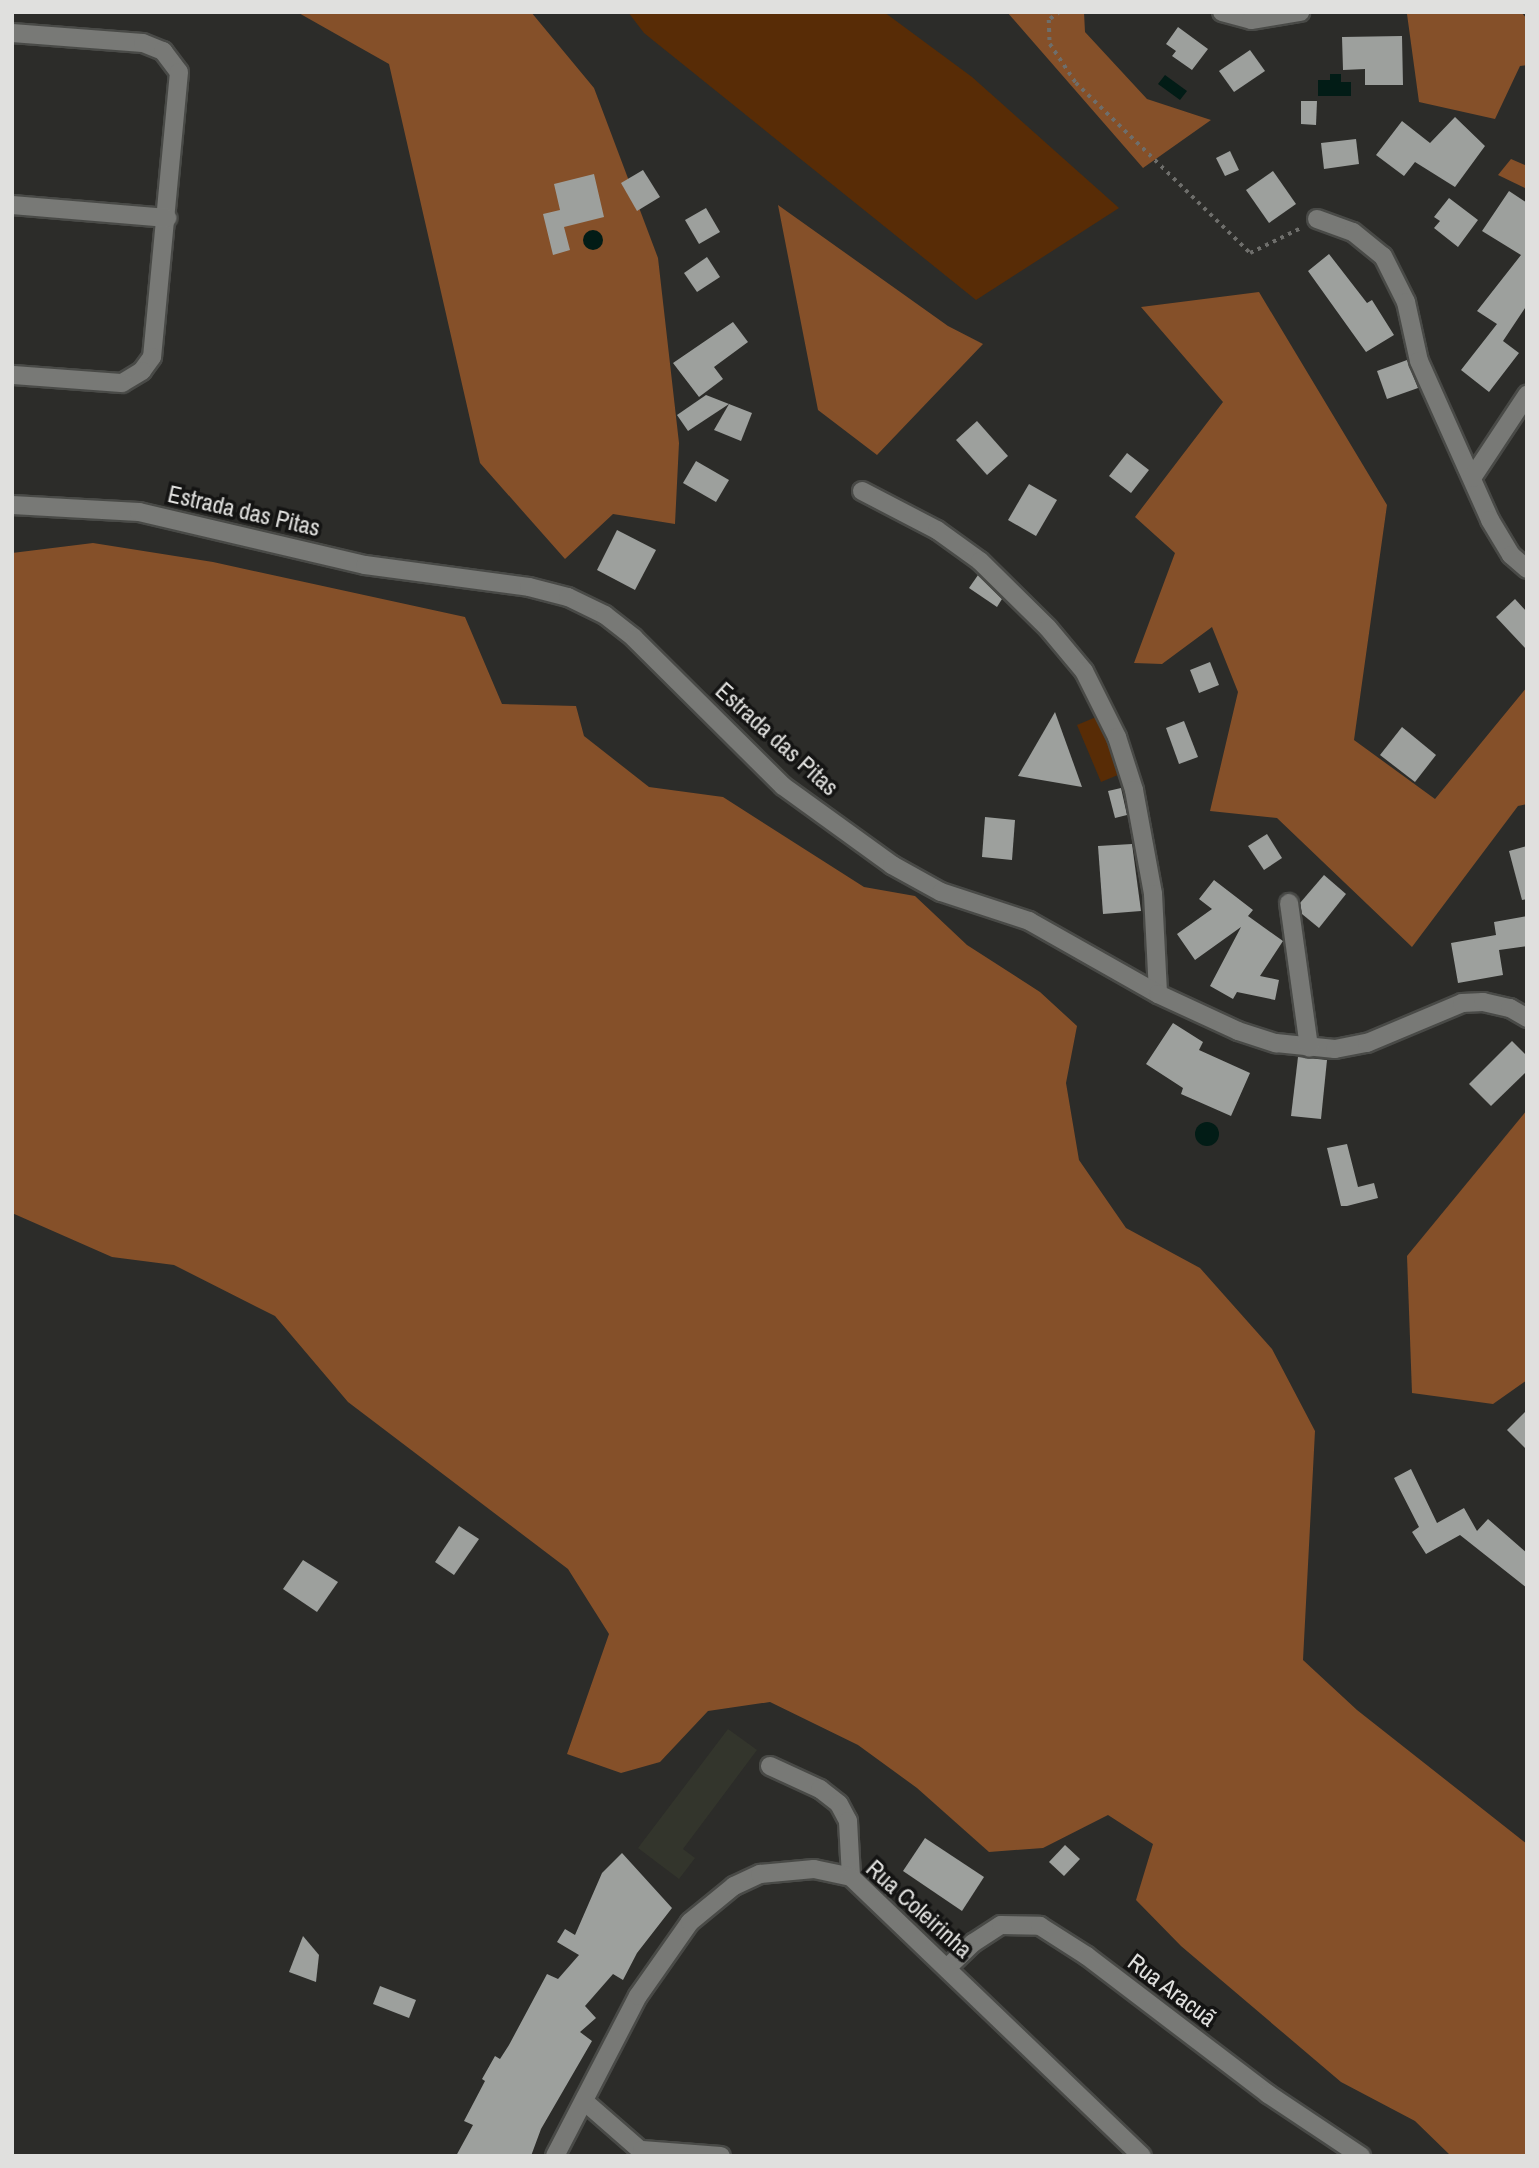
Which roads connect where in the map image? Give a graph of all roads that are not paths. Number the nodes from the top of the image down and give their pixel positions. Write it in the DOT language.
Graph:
graph roads {
  1 [pos="1222,12"];
  2 [pos="1300,12"];
  3 [pos="12,33"];
  4 [pos="12,205"];
  5 [pos="167,218"];
  6 [pos="1317,219"];
  7 [pos="12,375"];
  8 [pos="1527,395"];
  9 [pos="1472,478"];
  10 [pos="862,491"];
  11 [pos="12,505"];
  12 [pos="1527,569"];
  13 [pos="1289,903"];
  14 [pos="1158,994"];
  15 [pos="1527,1018"];
  16 [pos="1309,1048"];
  17 [pos="770,1766"];
  18 [pos="852,1877"];
  19 [pos="948,1967"];
  20 [pos="584,2101"];
  21 [pos="645,2153"];
  22 [pos="555,2156"];
  23 [pos="721,2156"];
  24 [pos="1142,2156"];
  25 [pos="1361,2156"];
  1 -- 2 [label="street"];
  3 -- 5 [label="street"];
  4 -- 5 [label="street"];
  5 -- 7 [label="street"];
  6 -- 9 [label="street"];
  8 -- 9 [label="street"];
  9 -- 12 [label="street"];
  10 -- 14 [label="street"];
  11 -- 14 [label="street, Estrada das Pitas"];
  13 -- 16 [label="street"];
  14 -- 16 [label="street, Estrada das Pitas"];
  15 -- 16 [label="street, Estrada das Pitas"];
  17 -- 18 [label="street"];
  18 -- 19 [label="street, Rua Coleirinha"];
  18 -- 20 [label="street, Rua Coleirinha"];
  19 -- 24 [label="street, Rua Coleirinha"];
  19 -- 25 [label="street, Rua Aracuã"];
  20 -- 21 [label="street"];
  20 -- 22 [label="street, Rua Coleirinha"];
  21 -- 23 [label="street"];
}
